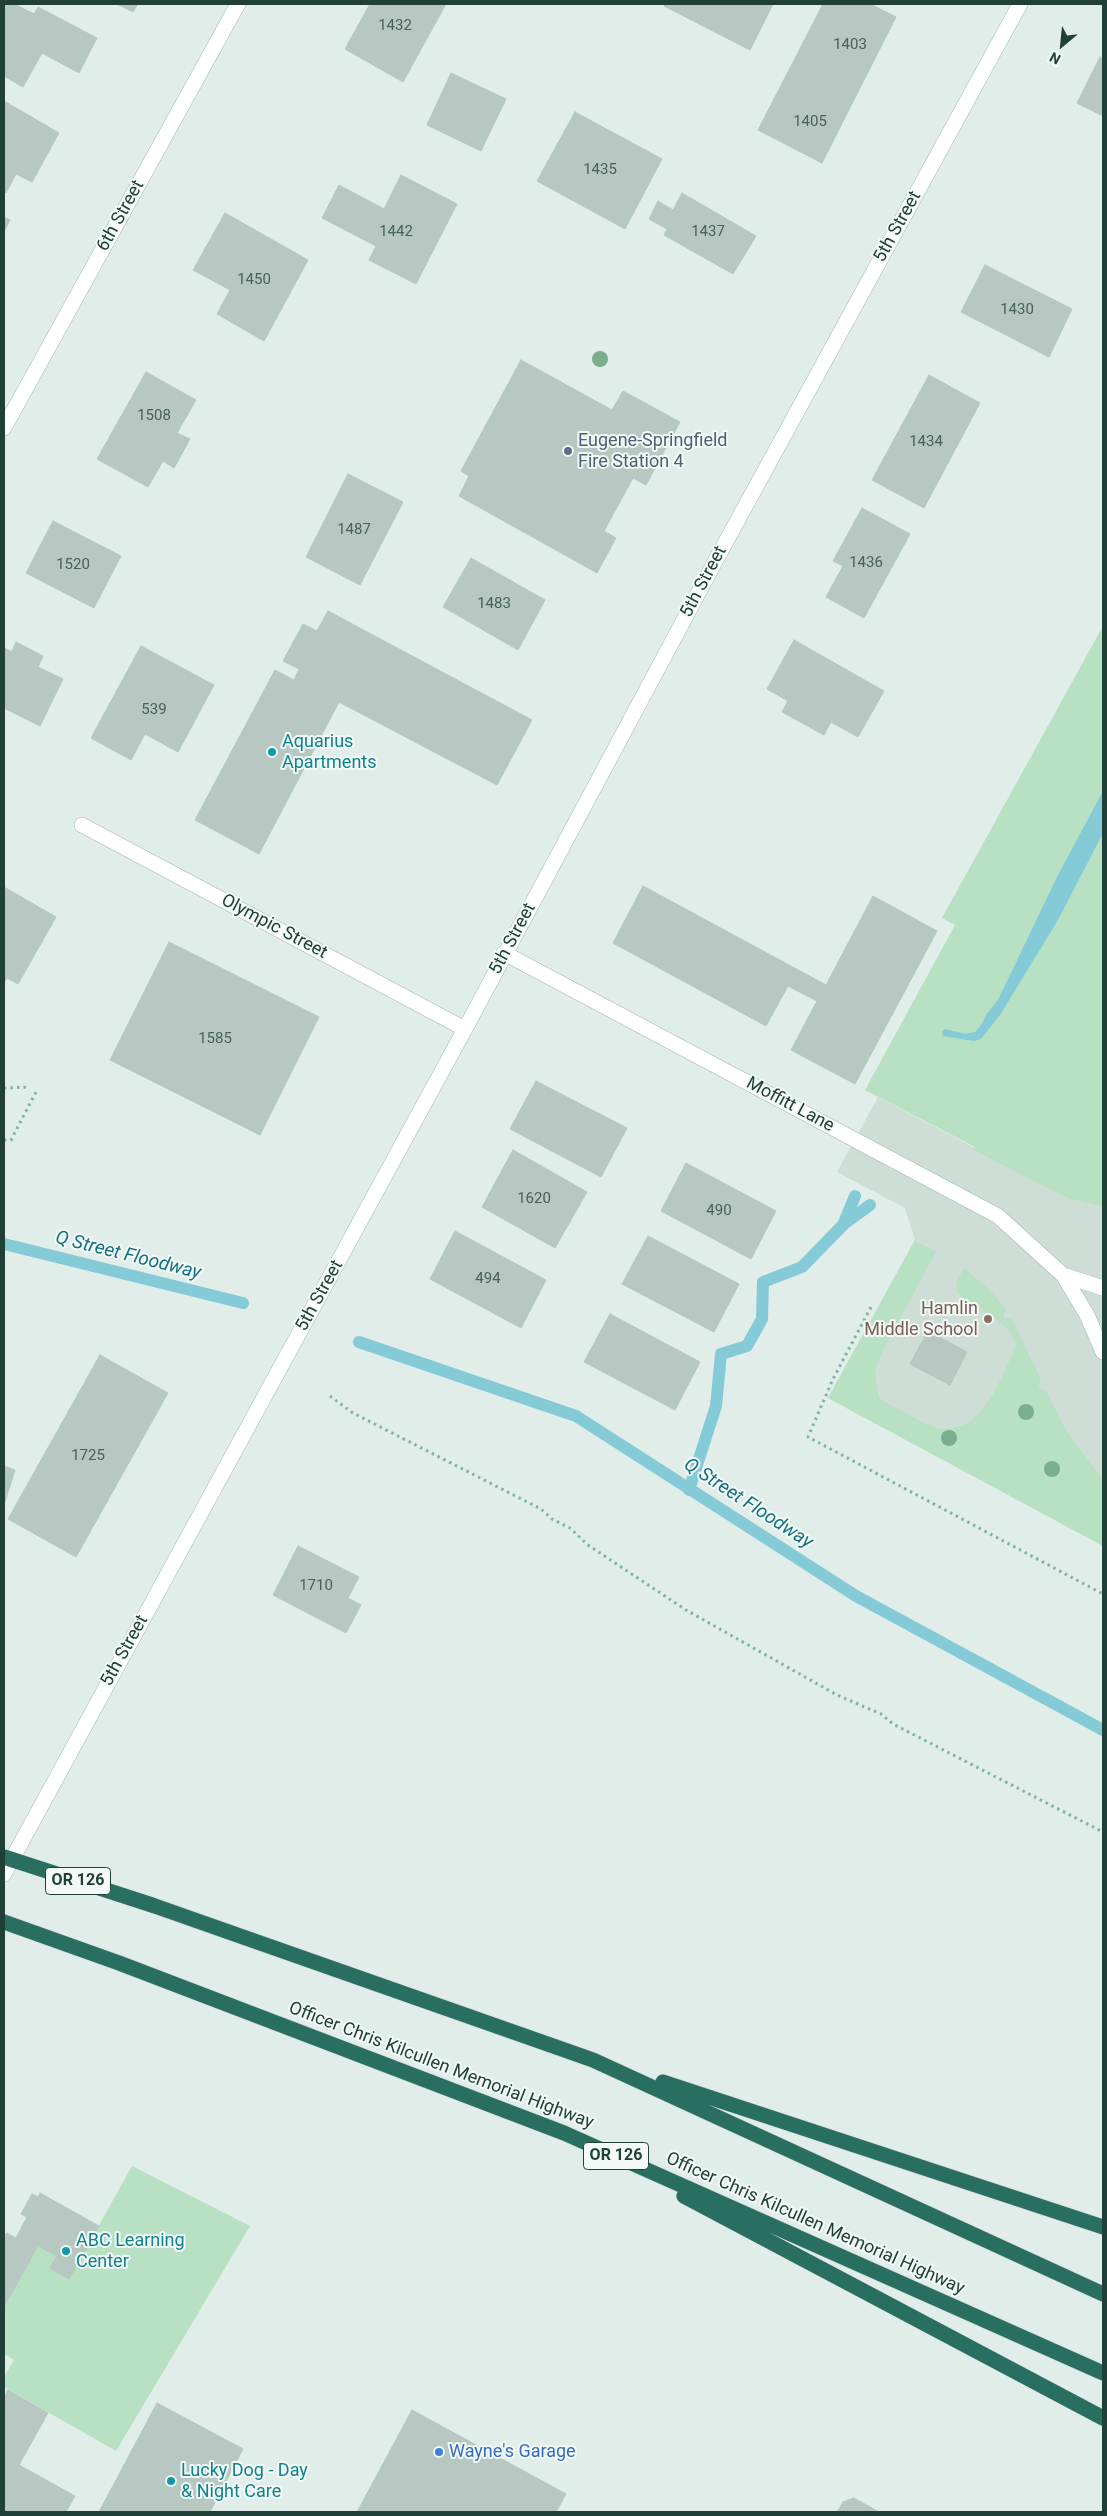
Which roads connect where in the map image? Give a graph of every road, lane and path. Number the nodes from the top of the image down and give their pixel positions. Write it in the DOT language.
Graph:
graph roads {
  1 [pos="238,4"];
  2 [pos="1020,4"];
  3 [pos="4,428"];
  4 [pos="82,825"];
  5 [pos="504,953"];
  6 [pos="465,1029"];
  7 [pos="30,1087"];
  8 [pos="4,1088"];
  9 [pos="37,1090"];
  10 [pos="4,1140"];
  11 [pos="1064,1275"];
  12 [pos="1103,1288"];
  13 [pos="870,1306"];
  14 [pos="1103,1352"];
  15 [pos="330,1396"];
  16 [pos="1103,1594"];
  17 [pos="1103,1832"];
  18 [pos="4,1857"];
  19 [pos="4,1874"];
  20 [pos="4,1922"];
  21 [pos="593,2060"];
  22 [pos="564,2132"];
  23 [pos="1103,2227"];
  24 [pos="1103,2294"];
  25 [pos="1103,2373"];
  26 [pos="1103,2418"];
  1 -- 3 [label="main road, 6th Street"];
  2 -- 5 [label="main road, 5th Street"];
  4 -- 6 [label="main road, Olympic Street"];
  5 -- 6 [label="main road, 5th Street"];
  5 -- 11 [label="main road, Moffitt Lane"];
  6 -- 19 [label="main road, 5th Street"];
  7 -- 8 [label="path"];
  9 -- 10 [label="path"];
  11 -- 12 [label="main road, Moffitt Lane"];
  11 -- 14 [label="main road, Moffitt Lane"];
  13 -- 16 [label="path"];
  15 -- 17 [label="path"];
  18 -- 21 [label="highway, OR 126, bridge"];
  20 -- 22 [label="highway, Officer Chris Kilcullen Memorial Highway / OR 126"];
  21 -- 23 [label="highway"];
  21 -- 24 [label="highway, OR 126"];
  22 -- 25 [label="highway, Officer Chris Kilcullen Memorial Highway / OR 126"];
  22 -- 26 [label="highway"];
}
